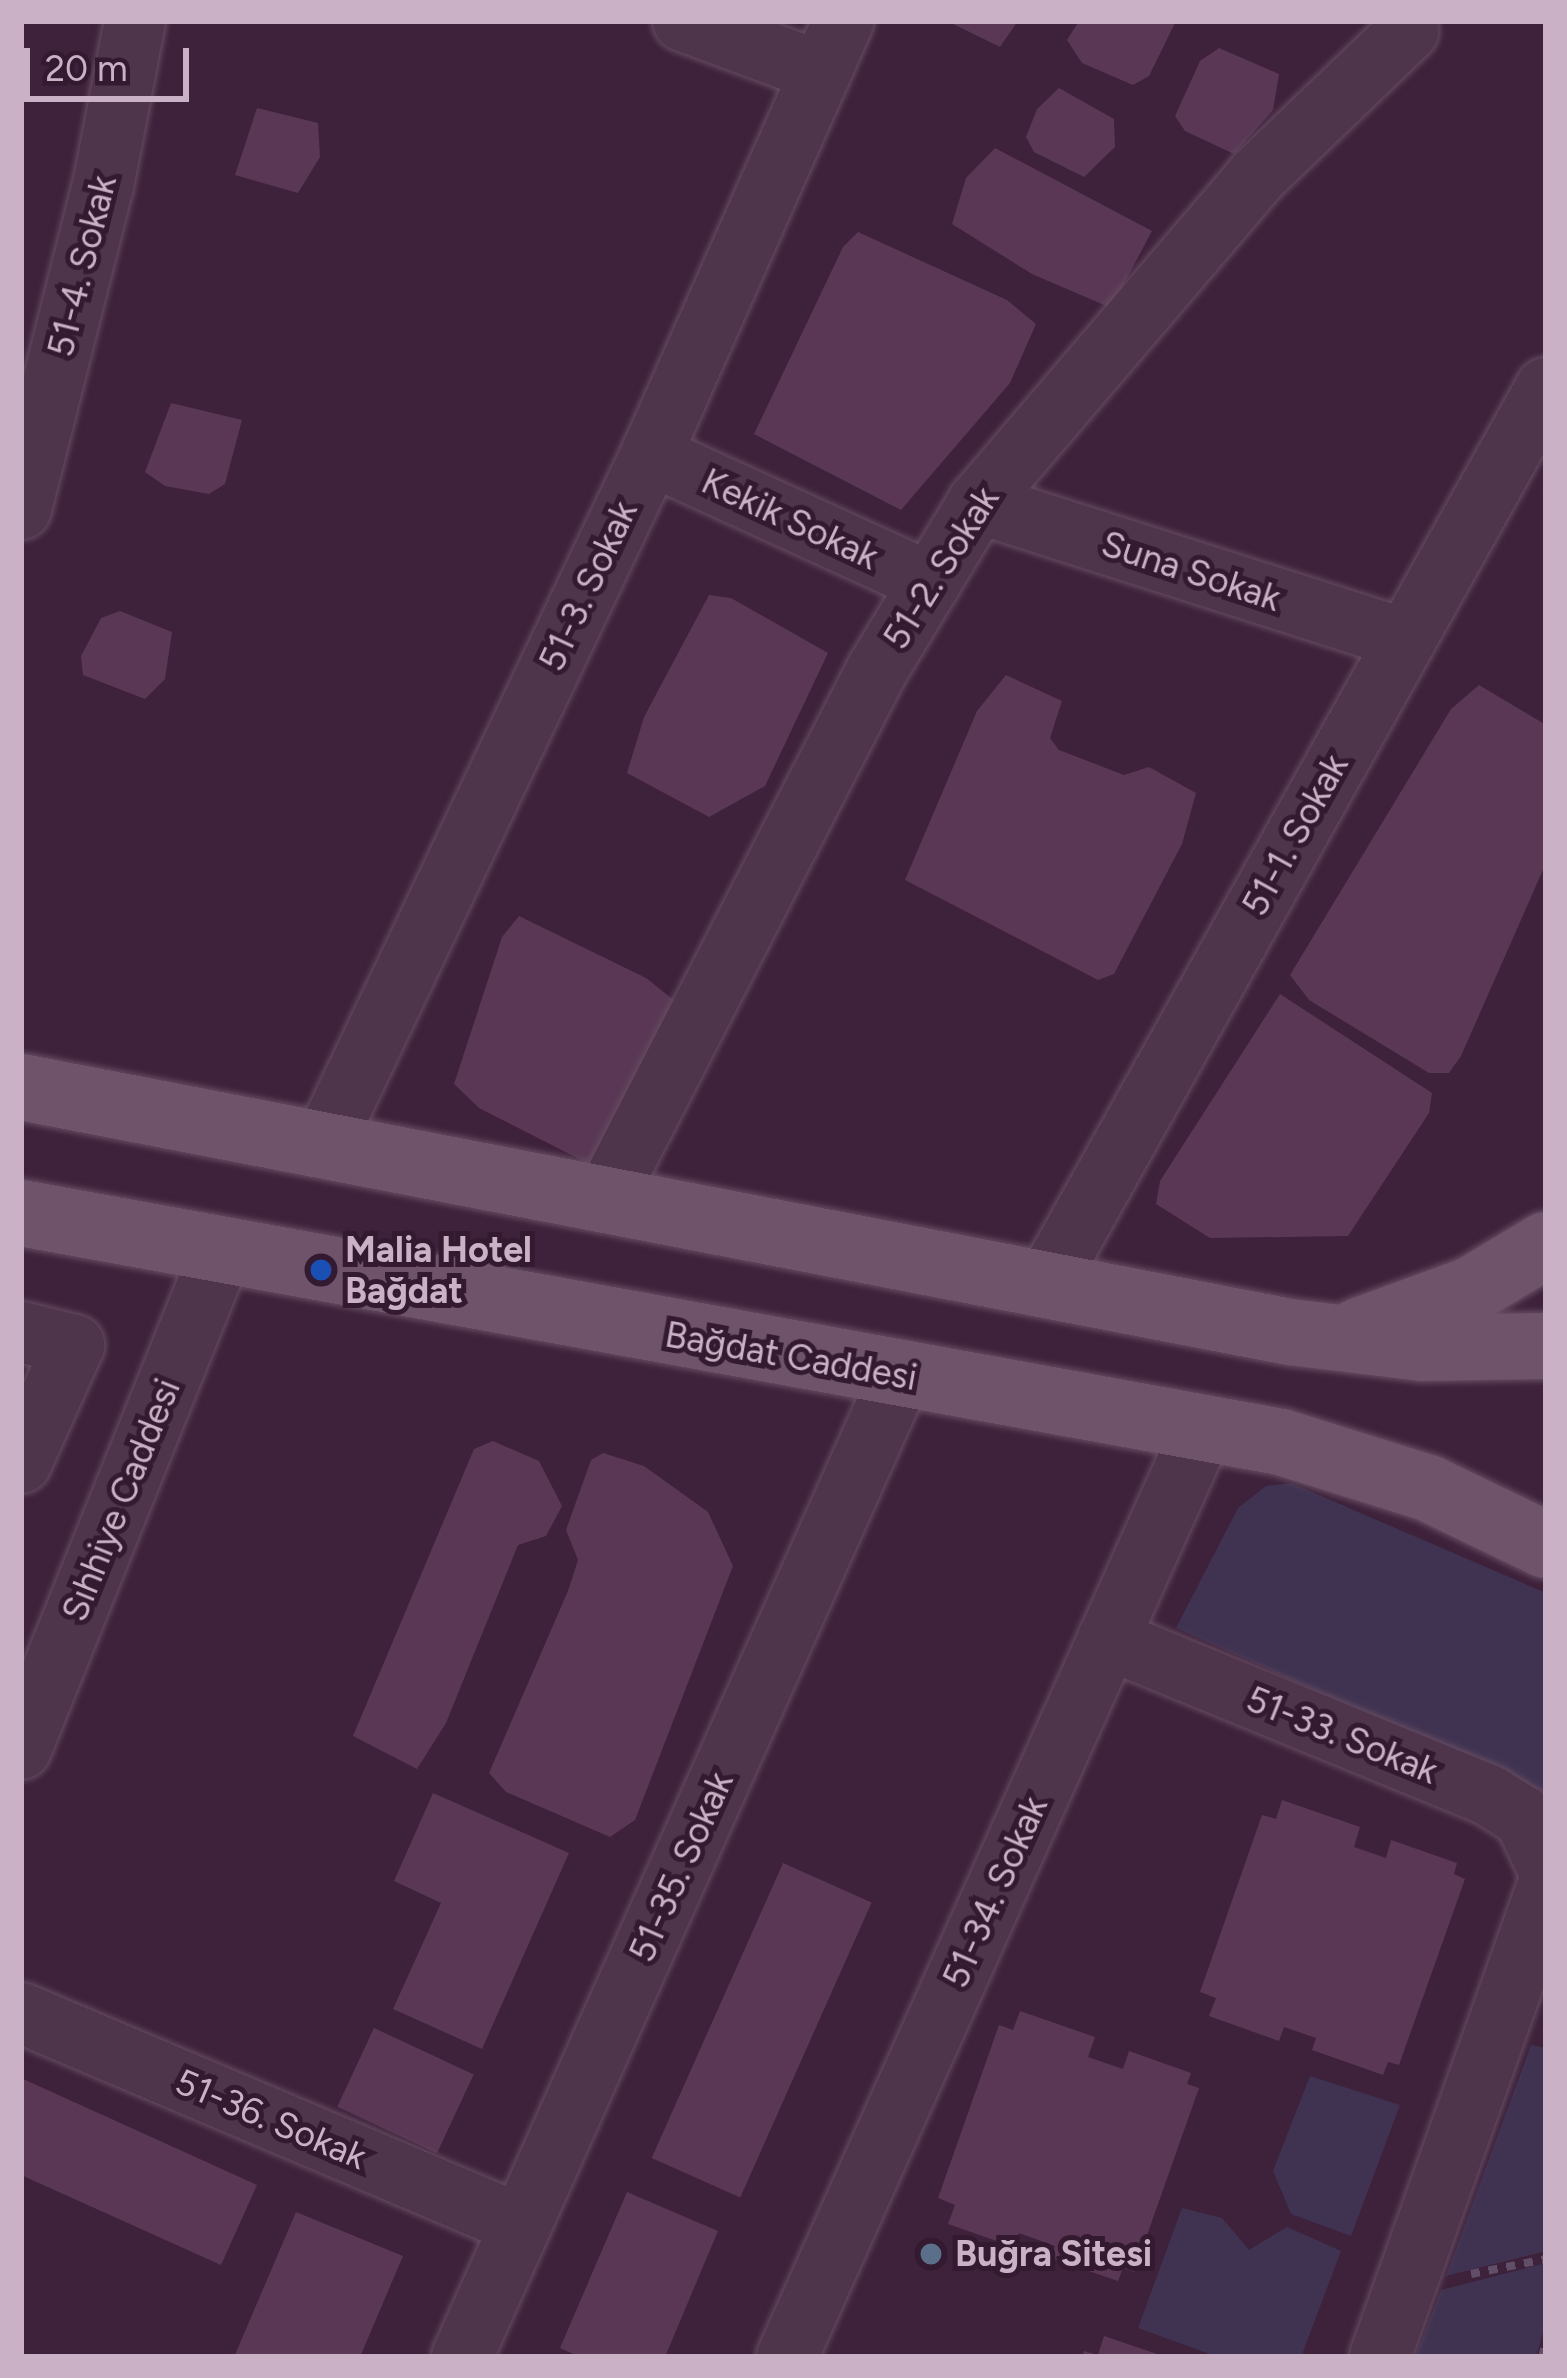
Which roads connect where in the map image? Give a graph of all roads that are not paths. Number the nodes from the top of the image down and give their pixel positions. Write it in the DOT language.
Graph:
graph roads {
  1 [pos="135,21"];
  2 [pos="683,21"];
  3 [pos="1405,24"];
  4 [pos="832,47"];
  5 [pos="1546,388"];
  6 [pos="651,454"];
  7 [pos="978,503"];
  8 [pos="21,509"];
  9 [pos="930,583"];
  10 [pos="1405,639"];
  11 [pos="21,1088"];
  12 [pos="323,1146"];
  13 [pos="605,1198"];
  14 [pos="21,1213"];
  15 [pos="1546,1245"];
  16 [pos="221,1252"];
  17 [pos="1046,1284"];
  18 [pos="21,1332"];
  19 [pos="1336,1339"];
  20 [pos="1546,1346"];
  21 [pos="900,1376"];
  22 [pos="1203,1427"];
  23 [pos="21,1463"];
  24 [pos="1546,1545"];
  25 [pos="1108,1639"];
  26 [pos="21,1749"];
  27 [pos="1546,1864"];
  28 [pos="1546,1890"];
  29 [pos="21,2013"];
  30 [pos="521,2225"];
  31 [pos="462,2357"];
  32 [pos="787,2357"];
  33 [pos="1380,2357"];
  1 -- 8 [label="street, 51-4. Sokak"];
  2 -- 4 [label="street"];
  3 -- 7 [label="street, 51-2. Sokak"];
  4 -- 6 [label="street, 51-3. Sokak"];
  5 -- 10 [label="street, 51-1. Sokak"];
  6 -- 9 [label="street, Kekik Sokak"];
  6 -- 12 [label="street, 51-3. Sokak"];
  7 -- 9 [label="street, 51-2. Sokak"];
  7 -- 10 [label="street, Suna Sokak"];
  9 -- 13 [label="street, 51-2. Sokak"];
  10 -- 17 [label="street, 51-1. Sokak"];
  11 -- 12 [label="main road"];
  12 -- 13 [label="main road"];
  13 -- 17 [label="main road"];
  14 -- 16 [label="main road, Bağdat Caddesi"];
  15 -- 19 [label="main road"];
  16 -- 21 [label="main road, Bağdat Caddesi"];
  16 -- 26 [label="street, Sıhhiye Caddesi"];
  17 -- 19 [label="main road"];
  18 -- 23 [label="street"];
  19 -- 20 [label="main road"];
  21 -- 22 [label="main road, Bağdat Caddesi"];
  21 -- 30 [label="street, 51-35. Sokak"];
  22 -- 24 [label="main road, Bağdat Caddesi"];
  22 -- 25 [label="street, 51-34. Sokak"];
  25 -- 27 [label="street, 51-33. Sokak"];
  25 -- 32 [label="street, 51-34. Sokak"];
  28 -- 33 [label="street"];
  29 -- 30 [label="street, 51-36. Sokak"];
  30 -- 31 [label="street, 51-35. Sokak"];
}
